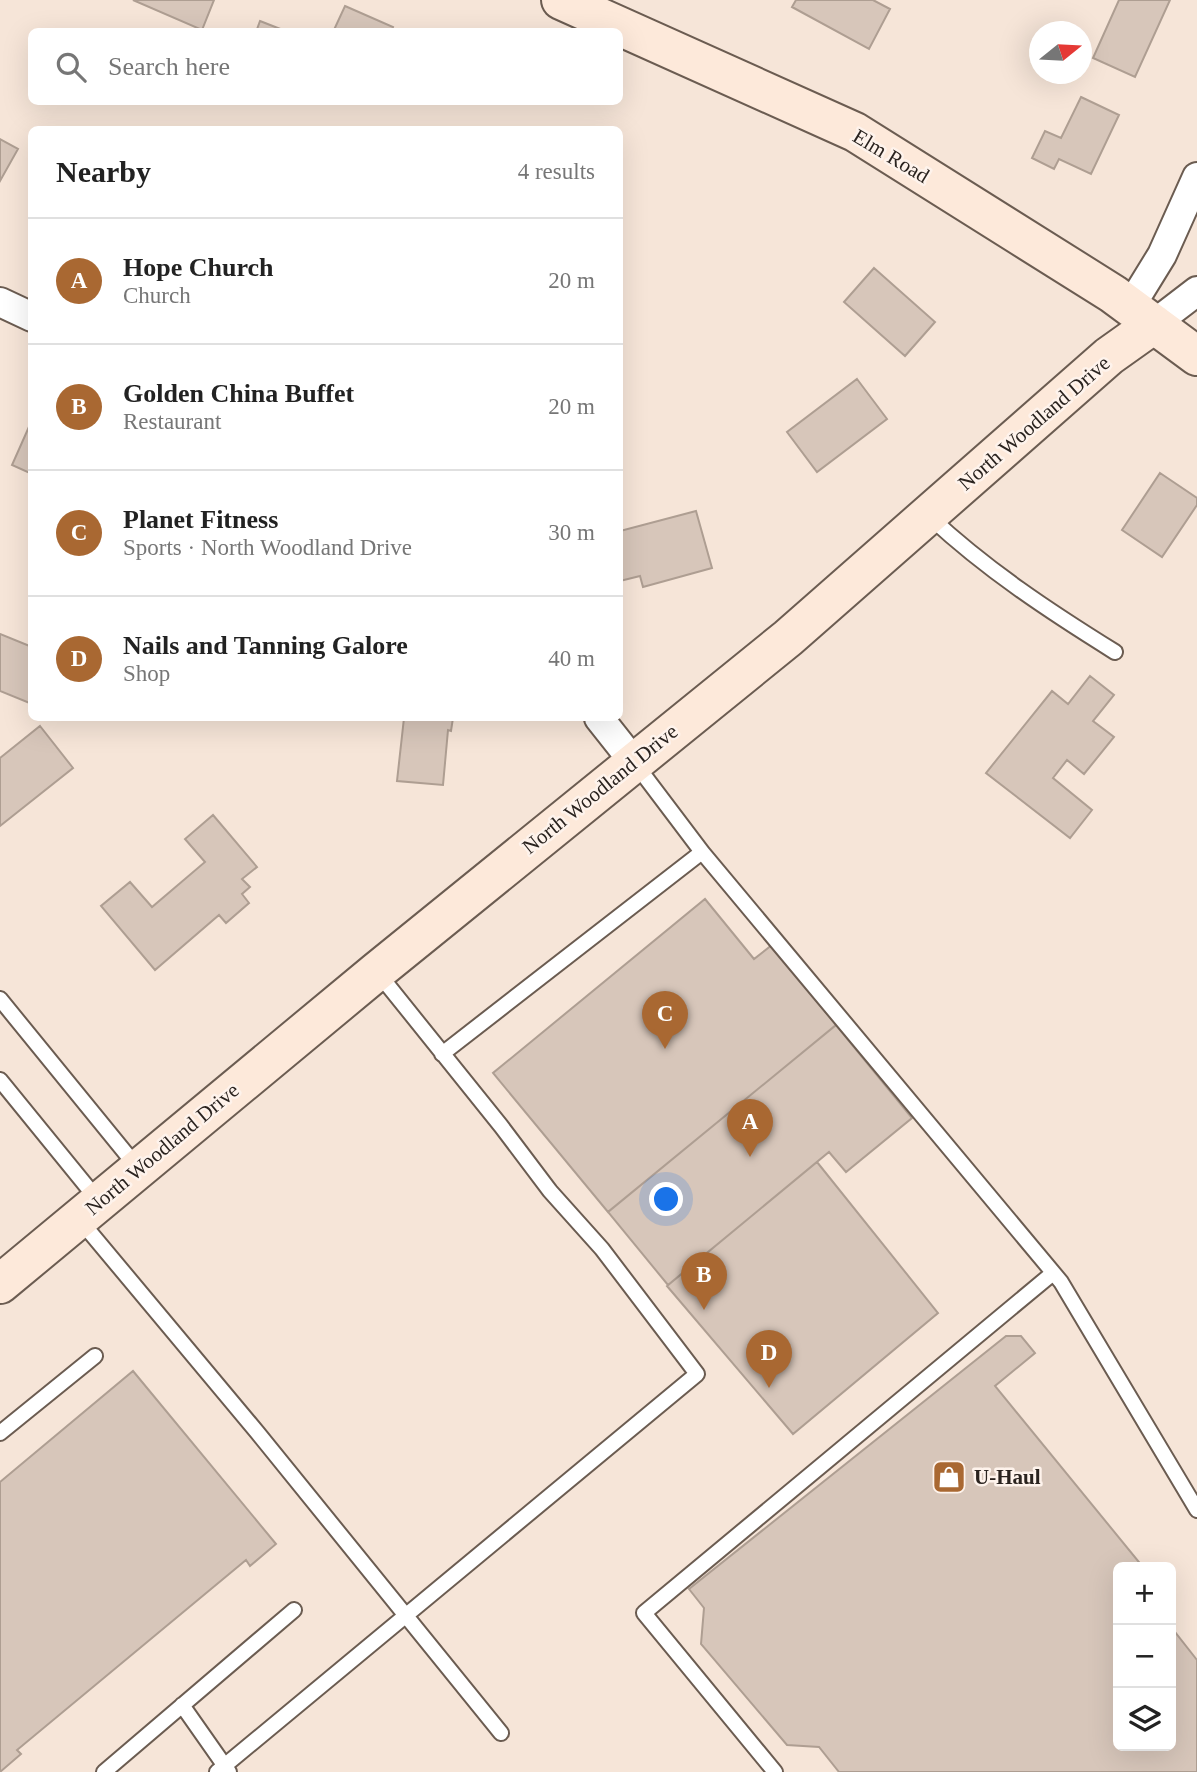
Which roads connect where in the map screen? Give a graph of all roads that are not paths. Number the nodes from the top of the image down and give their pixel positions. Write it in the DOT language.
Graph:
graph roads {
  1 [pos="561,0"];
  2 [pos="1197,177"];
  3 [pos="1197,291"];
  4 [pos="0,302"];
  5 [pos="28,315"];
  6 [pos="1142,315"];
  7 [pos="1197,356"];
  8 [pos="929,516"];
  9 [pos="1115,652"];
  10 [pos="601,721"];
  11 [pos="634,761"];
  12 [pos="702,852"];
  13 [pos="376,972"];
  14 [pos="0,999"];
  15 [pos="442,1054"];
  16 [pos="0,1080"];
  17 [pos="138,1168"];
  18 [pos="88,1209"];
  19 [pos="1053,1273"];
  20 [pos="0,1284"];
  21 [pos="95,1356"];
  22 [pos="0,1433"];
  23 [pos="1197,1510"];
  24 [pos="294,1610"];
  25 [pos="407,1614"];
  26 [pos="183,1705"];
  27 [pos="501,1733"];
  28 [pos="224,1770"];
  29 [pos="104,1772"];
  30 [pos="775,1772"];
  1 -- 6 [label="street, Elm Road"];
  2 -- 6 [label="street"];
  3 -- 6 [label="street, North Woodland Drive"];
  4 -- 5 [label="street"];
  6 -- 7 [label="street, Elm Road"];
  6 -- 8 [label="street, North Woodland Drive"];
  8 -- 9 [label="lane"];
  8 -- 11 [label="street, North Woodland Drive"];
  10 -- 11 [label="street"];
  11 -- 12 [label="lane"];
  11 -- 13 [label="street, North Woodland Drive"];
  12 -- 15 [label="lane"];
  12 -- 19 [label="lane"];
  13 -- 15 [label="lane"];
  13 -- 17 [label="street, North Woodland Drive"];
  14 -- 17 [label="lane"];
  15 -- 25 [label="lane"];
  16 -- 18 [label="lane"];
  17 -- 18 [label="street, North Woodland Drive"];
  18 -- 20 [label="street, North Woodland Drive"];
  18 -- 25 [label="lane"];
  19 -- 23 [label="lane"];
  19 -- 30 [label="lane"];
  21 -- 22 [label="lane"];
  24 -- 26 [label="lane"];
  25 -- 27 [label="lane"];
  25 -- 28 [label="lane"];
  26 -- 28 [label="lane"];
  26 -- 29 [label="lane"];
}
